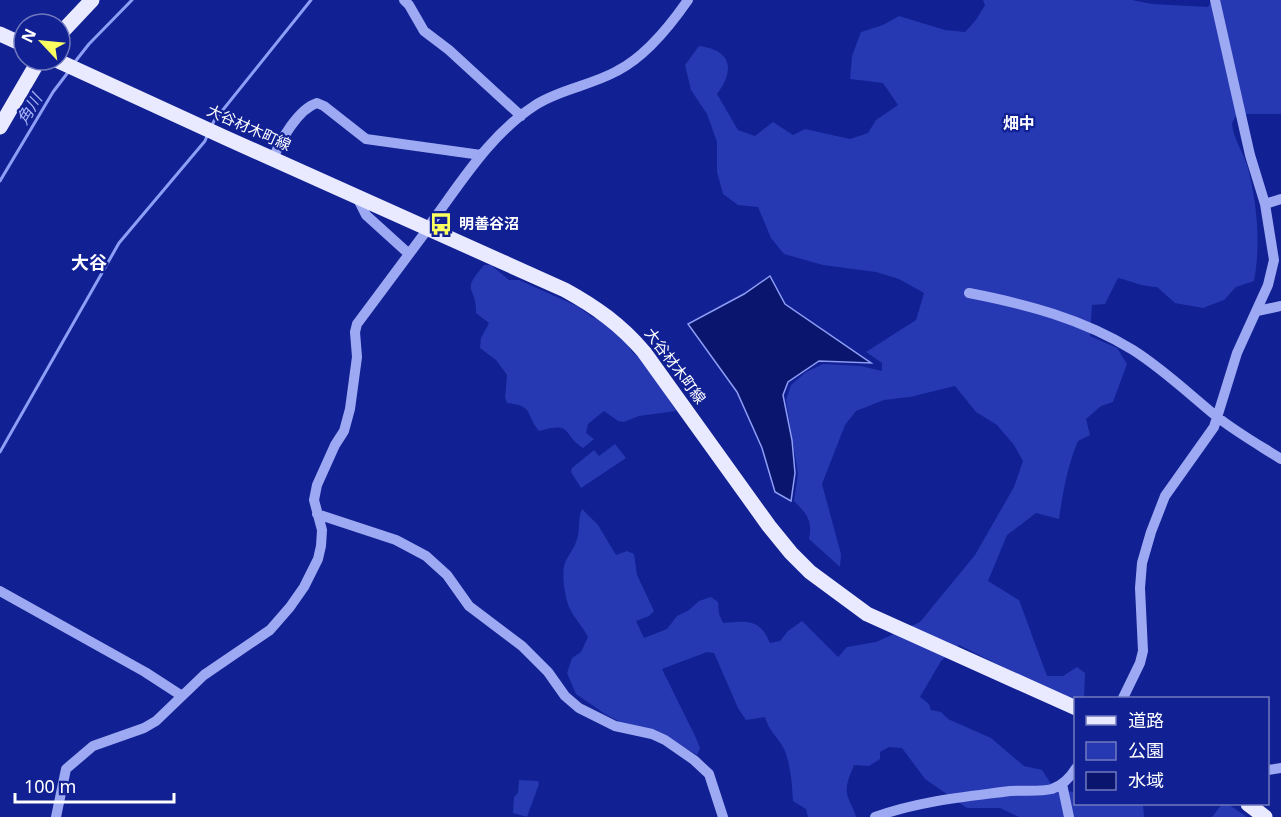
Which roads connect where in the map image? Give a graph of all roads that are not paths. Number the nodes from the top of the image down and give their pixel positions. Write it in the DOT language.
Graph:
graph roads {
  1 [pos="92,0"];
  2 [pos="404,0"];
  3 [pos="687,0"];
  4 [pos="1215,0"];
  5 [pos="72,21"];
  6 [pos="72,67"];
  7 [pos="32,72"];
  8 [pos="521,116"];
  9 [pos="0,127"];
  10 [pos="481,155"];
  11 [pos="273,159"];
  12 [pos="357,197"];
  13 [pos="1281,199"];
  14 [pos="1265,204"];
  15 [pos="431,223"];
  16 [pos="424,234"];
  17 [pos="409,254"];
  18 [pos="969,293"];
  19 [pos="1281,306"];
  20 [pos="1257,311"];
  21 [pos="1218,417"];
  22 [pos="1281,459"];
  23 [pos="317,514"];
  24 [pos="0,591"];
  25 [pos="182,696"];
  26 [pos="1124,697"];
  27 [pos="1074,707"];
  28 [pos="1074,770"];
  29 [pos="1062,784"];
  30 [pos="1249,805"];
  31 [pos="56,817"];
  32 [pos="723,817"];
  33 [pos="875,817"];
  34 [pos="1069,817"];
  35 [pos="1265,817"];
  1 -- 5 [label="main road"];
  2 -- 8 [label="street"];
  3 -- 8 [label="street"];
  4 -- 14 [label="street"];
  6 -- 11 [label="main road, 大谷材木町線"];
  7 -- 9 [label="main road"];
  8 -- 10 [label="street"];
  10 -- 11 [label="street"];
  10 -- 15 [label="street"];
  11 -- 12 [label="main road, 大谷材木町線"];
  12 -- 17 [label="street"];
  12 -- 27 [label="main road, 大谷材木町線"];
  13 -- 14 [label="street"];
  14 -- 20 [label="street"];
  16 -- 17 [label="street"];
  17 -- 23 [label="street"];
  18 -- 21 [label="street"];
  19 -- 20 [label="street"];
  20 -- 21 [label="street"];
  21 -- 22 [label="street"];
  21 -- 26 [label="street"];
  23 -- 25 [label="street"];
  23 -- 32 [label="street"];
  24 -- 25 [label="street"];
  25 -- 31 [label="street"];
  28 -- 29 [label="street"];
  29 -- 33 [label="street"];
  29 -- 34 [label="street"];
  30 -- 35 [label="main road"];
}
